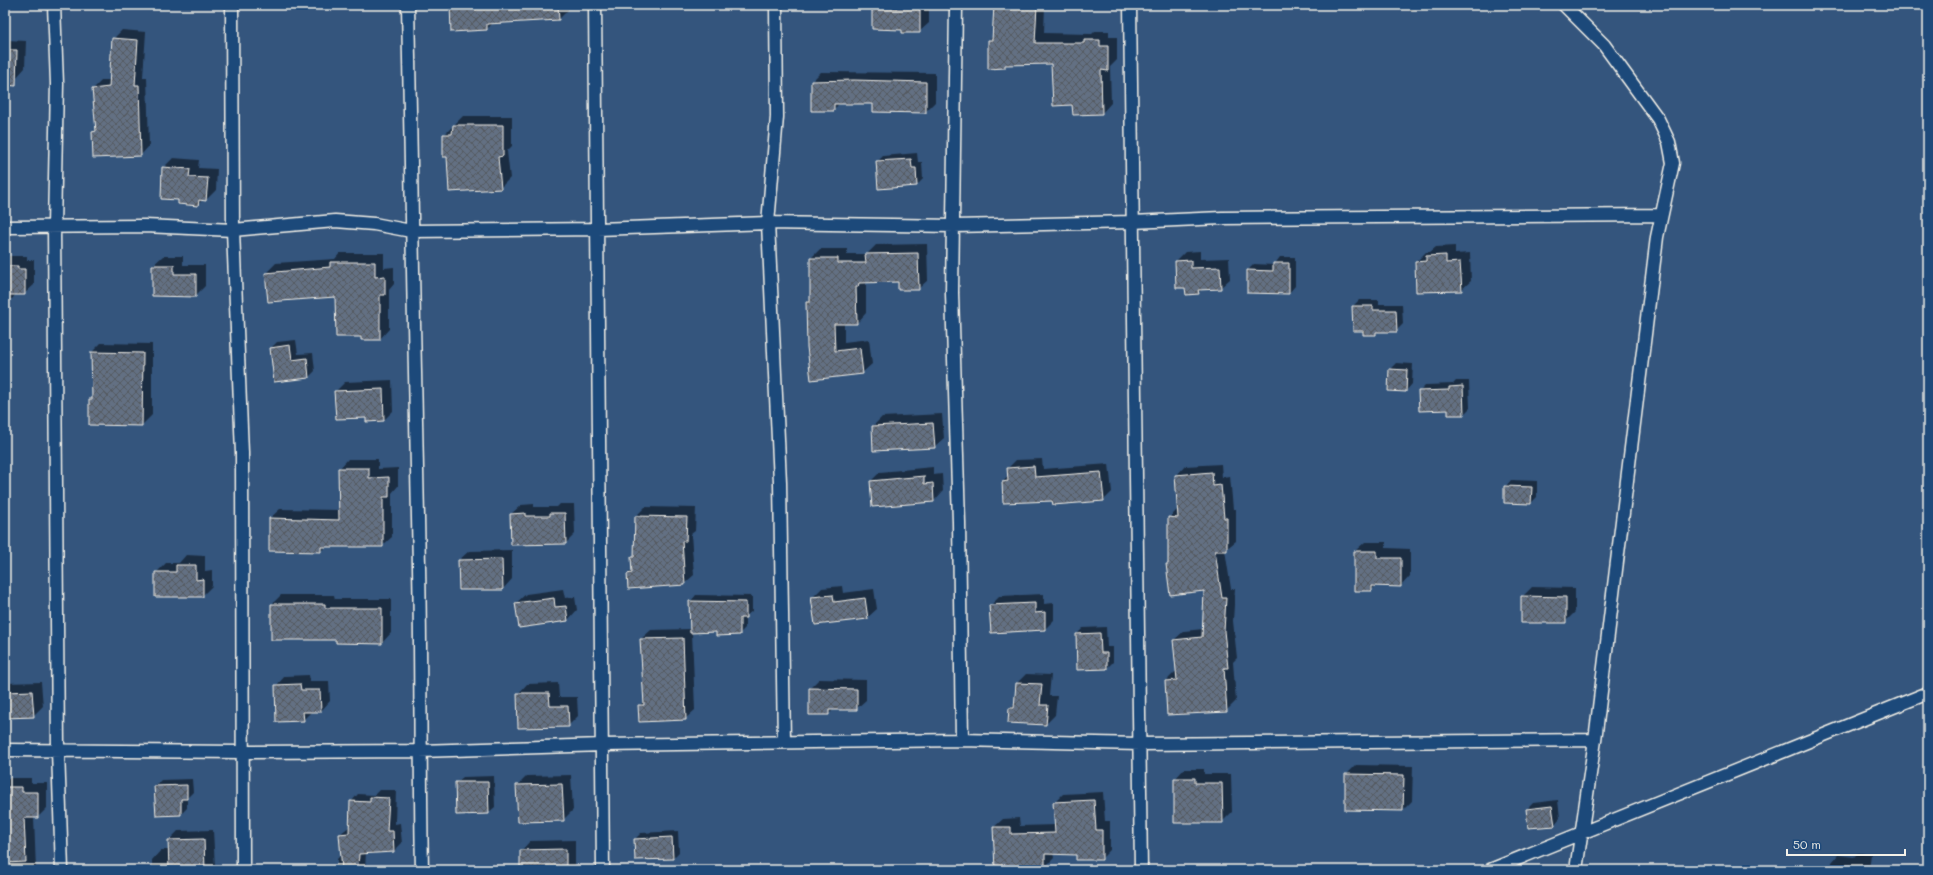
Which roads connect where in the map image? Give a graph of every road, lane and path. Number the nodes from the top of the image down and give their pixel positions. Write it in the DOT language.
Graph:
graph roads {
  1 [pos="54,5"];
  2 [pos="232,5"];
  3 [pos="408,5"];
  4 [pos="595,5"];
  5 [pos="776,5"];
  6 [pos="956,5"];
  7 [pos="1130,5"];
  8 [pos="1564,5"];
  9 [pos="1661,215"];
  10 [pos="1132,222"];
  11 [pos="768,223"];
  12 [pos="54,226"];
  13 [pos="954,226"];
  14 [pos="5,227"];
  15 [pos="233,230"];
  16 [pos="598,230"];
  17 [pos="411,231"];
  18 [pos="1928,693"];
  19 [pos="962,740"];
  20 [pos="1595,740"];
  21 [pos="784,742"];
  22 [pos="1139,744"];
  23 [pos="602,745"];
  24 [pos="5,750"];
  25 [pos="58,750"];
  26 [pos="420,751"];
  27 [pos="242,752"];
  28 [pos="1580,835"];
  29 [pos="62,870"];
  30 [pos="243,870"];
  31 [pos="422,870"];
  32 [pos="604,870"];
  33 [pos="1141,870"];
  34 [pos="1490,870"];
  35 [pos="1576,870"];
  1 -- 12 [label="street"];
  2 -- 15 [label="street"];
  3 -- 17 [label="street"];
  4 -- 16 [label="street"];
  5 -- 11 [label="street"];
  6 -- 13 [label="street"];
  7 -- 10 [label="street"];
  8 -- 9 [label="street"];
  9 -- 10 [label="street"];
  9 -- 20 [label="street"];
  10 -- 13 [label="street"];
  10 -- 22 [label="street"];
  11 -- 13 [label="street"];
  11 -- 16 [label="street"];
  11 -- 21 [label="street"];
  12 -- 14 [label="street"];
  12 -- 15 [label="street"];
  12 -- 25 [label="street"];
  13 -- 19 [label="street"];
  15 -- 17 [label="street"];
  15 -- 27 [label="street"];
  16 -- 17 [label="street"];
  16 -- 23 [label="street"];
  17 -- 26 [label="street"];
  18 -- 28 [label="street"];
  19 -- 21 [label="street"];
  19 -- 22 [label="street"];
  20 -- 22 [label="street"];
  20 -- 28 [label="street"];
  21 -- 23 [label="street"];
  22 -- 33 [label="street"];
  23 -- 26 [label="street"];
  23 -- 32 [label="street"];
  24 -- 25 [label="street"];
  25 -- 27 [label="street"];
  25 -- 29 [label="street"];
  26 -- 27 [label="street"];
  26 -- 31 [label="street"];
  27 -- 30 [label="street"];
  28 -- 34 [label="street"];
  28 -- 35 [label="street"];
}
